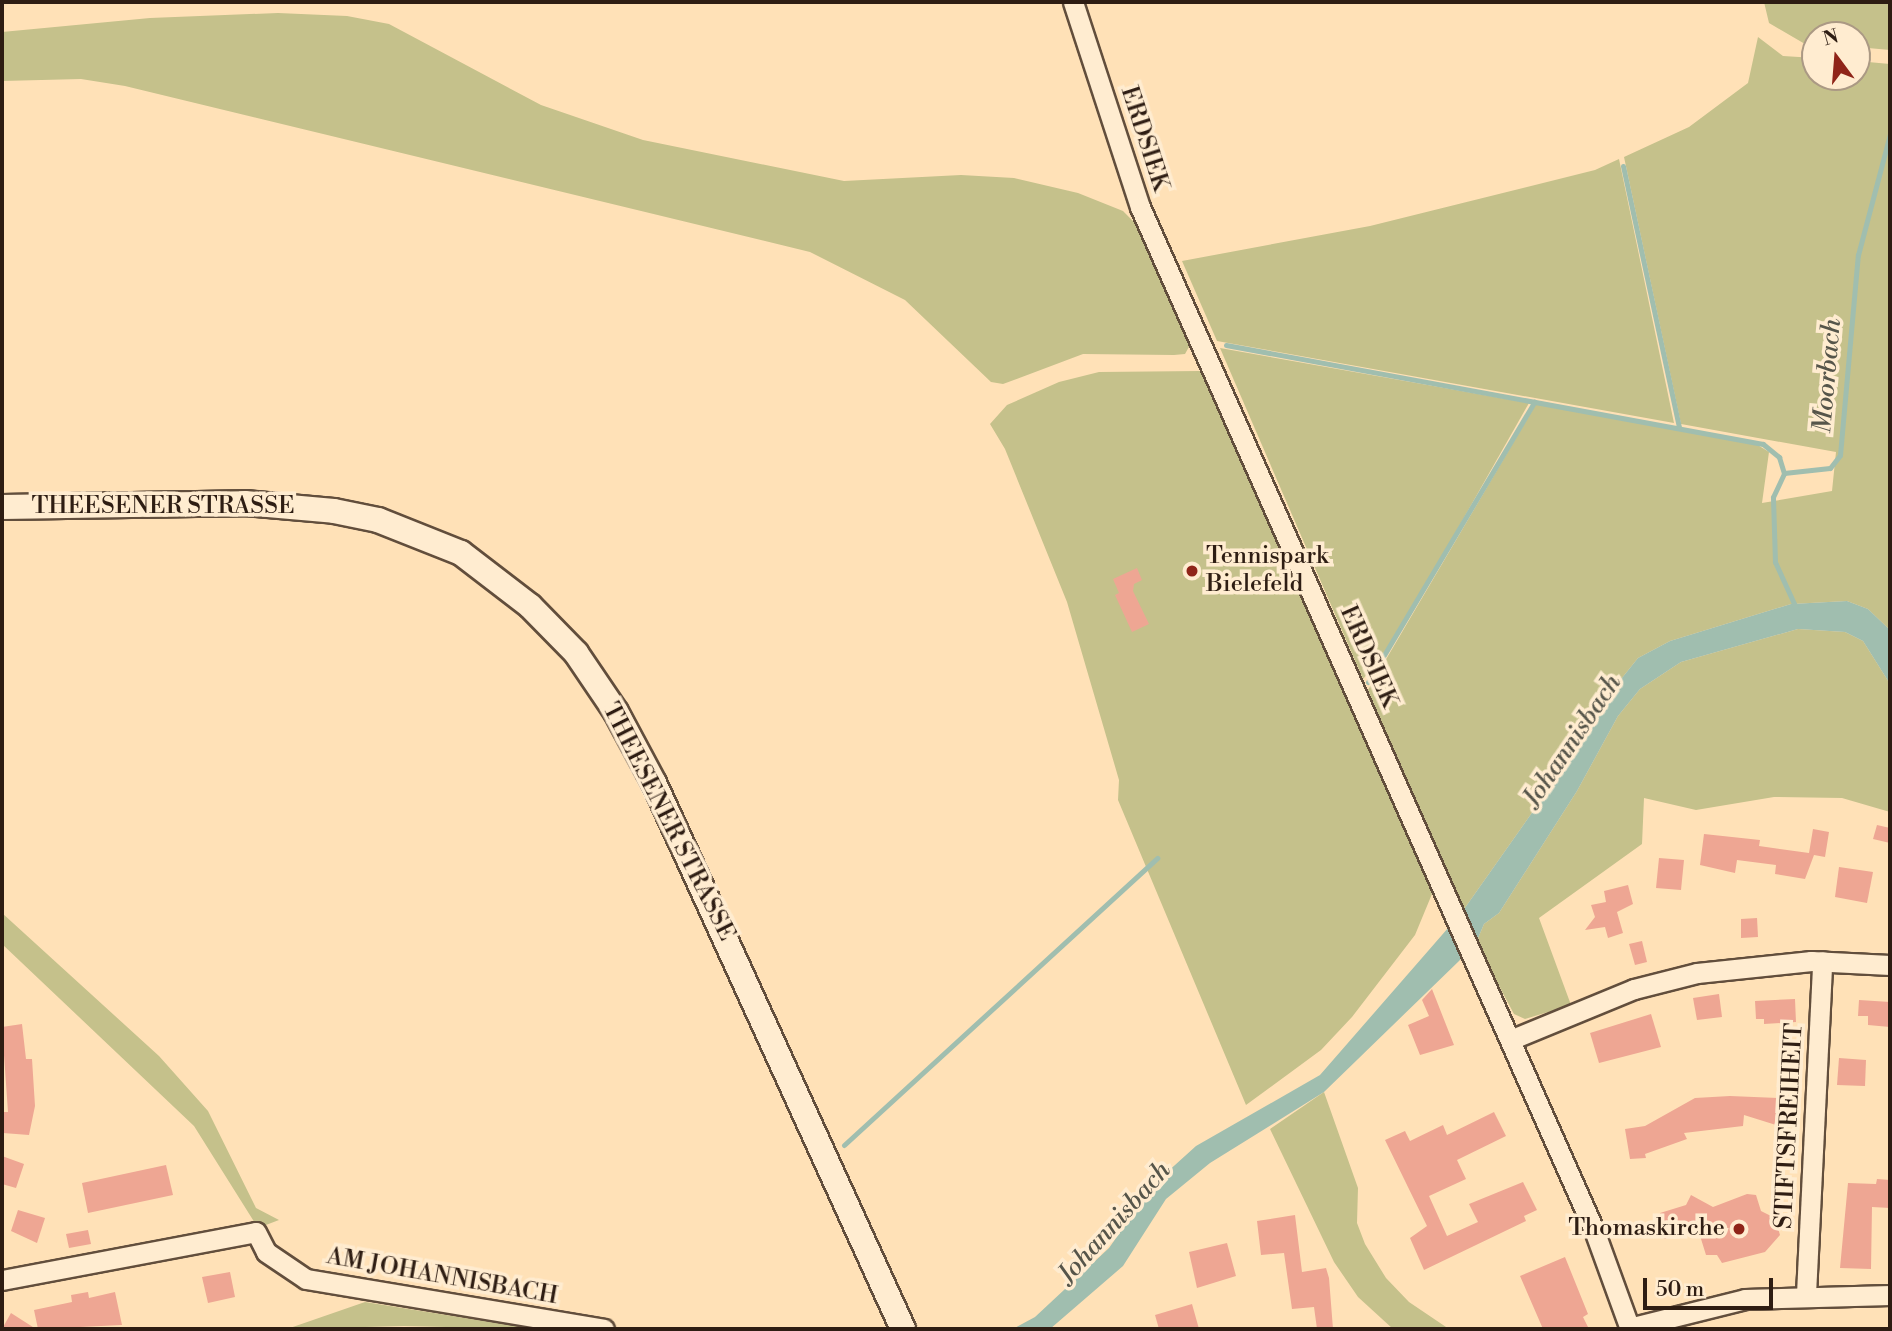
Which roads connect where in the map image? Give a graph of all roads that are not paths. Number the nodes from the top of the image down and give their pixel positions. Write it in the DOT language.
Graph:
graph roads {
  1 [pos="1073,2"];
  2 [pos="2,507"];
  3 [pos="1822,961"];
  4 [pos="1890,965"];
  5 [pos="1510,1040"];
  6 [pos="2,1280"];
  7 [pos="1806,1294"];
  8 [pos="1890,1295"];
  9 [pos="604,1329"];
  10 [pos="903,1329"];
  11 [pos="1629,1329"];
  1 -- 5 [label="street, ERDSIEK"];
  2 -- 10 [label="street, THEESENER STRASSE"];
  3 -- 4 [label="street"];
  3 -- 5 [label="street"];
  3 -- 7 [label="street, STIFTSFREIHEIT"];
  5 -- 11 [label="street, ERDSIEK"];
  6 -- 9 [label="street, AM JOHANNISBACH"];
  7 -- 8 [label="street"];
  7 -- 11 [label="street"];
}
